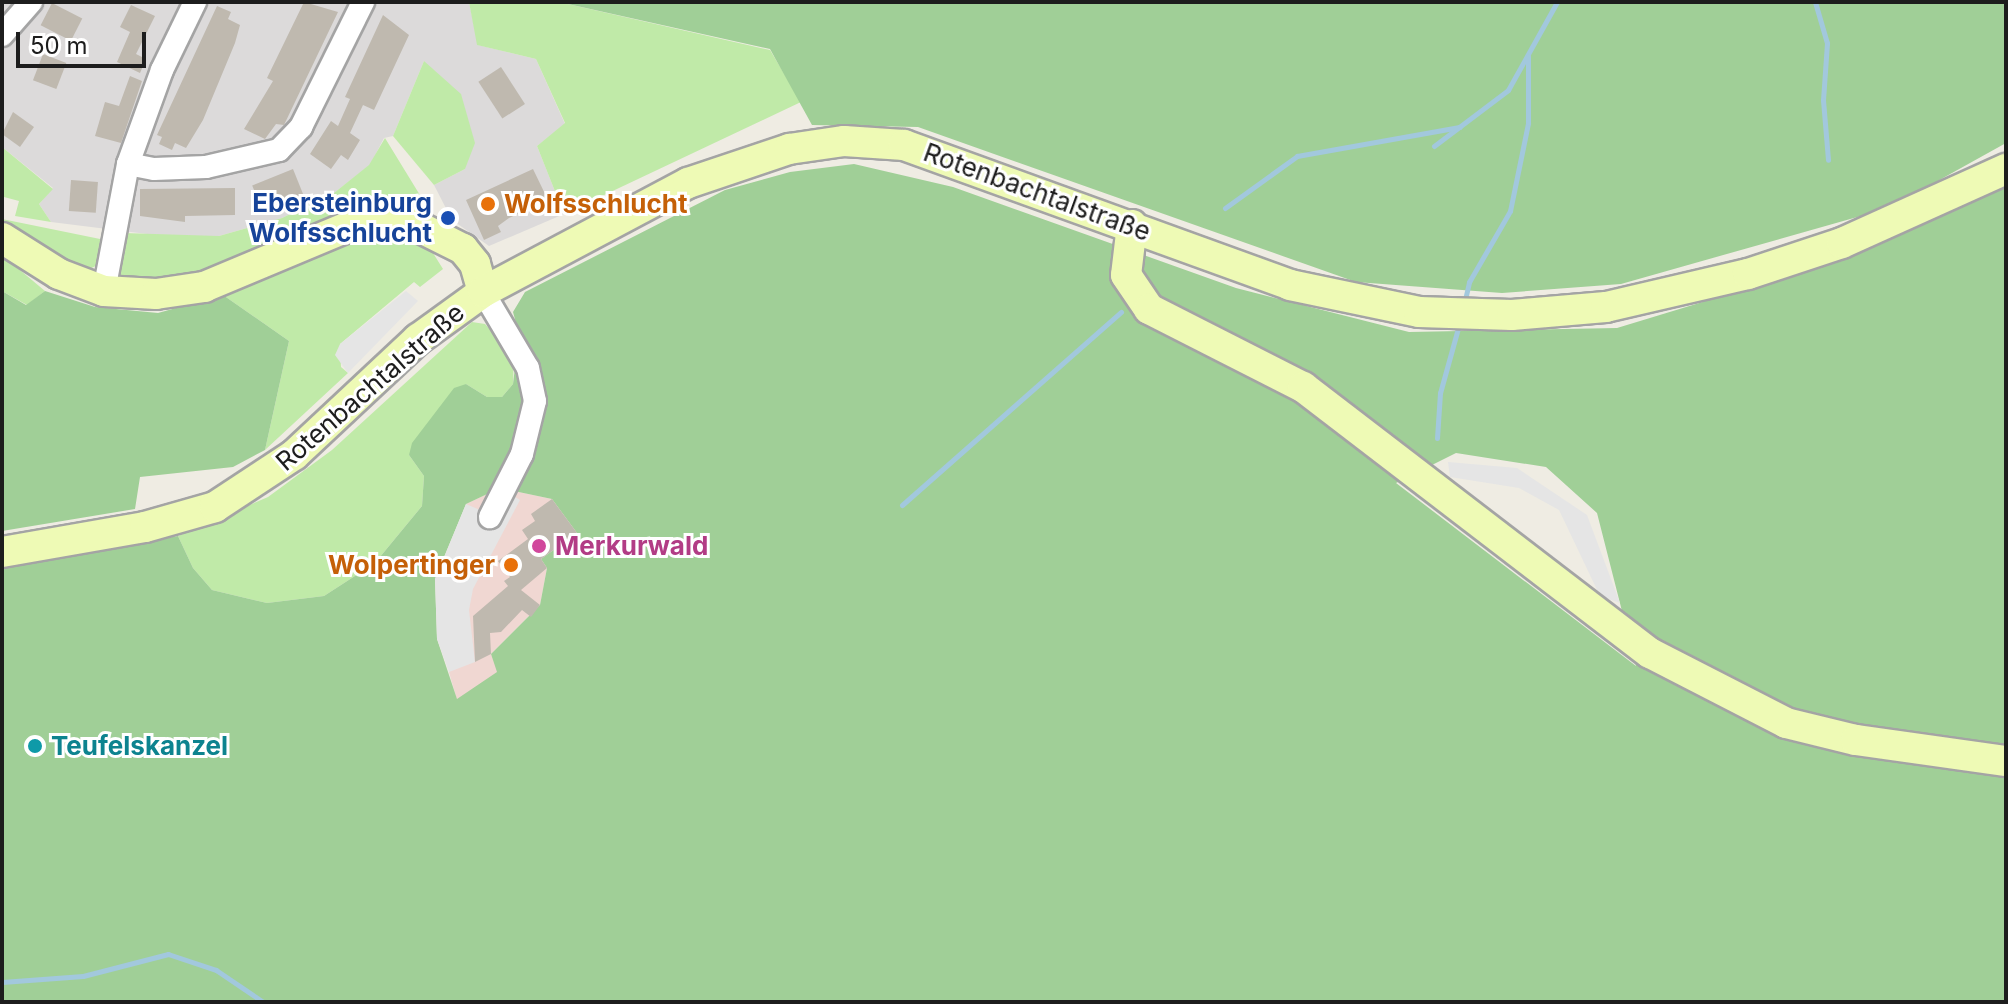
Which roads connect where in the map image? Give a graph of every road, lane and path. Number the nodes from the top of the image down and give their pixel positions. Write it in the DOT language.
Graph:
graph roads {
  1 [pos="31,2"];
  2 [pos="195,2"];
  3 [pos="363,2"];
  4 [pos="2,35"];
  5 [pos="128,164"];
  6 [pos="2006,169"];
  7 [pos="1132,225"];
  8 [pos="2,238"];
  9 [pos="104,291"];
  10 [pos="483,292"];
  11 [pos="490,517"];
  12 [pos="2,552"];
  13 [pos="2006,761"];
  1 -- 4 [label="street"];
  2 -- 5 [label="street"];
  3 -- 5 [label="street"];
  5 -- 9 [label="street"];
  6 -- 7 [label="main road, Rotenbachtalstraße"];
  7 -- 10 [label="main road, Rotenbachtalstraße"];
  7 -- 13 [label="main road"];
  8 -- 9 [label="main road"];
  9 -- 10 [label="main road"];
  10 -- 11 [label="street"];
  10 -- 12 [label="main road, Rotenbachtalstraße"];
}
